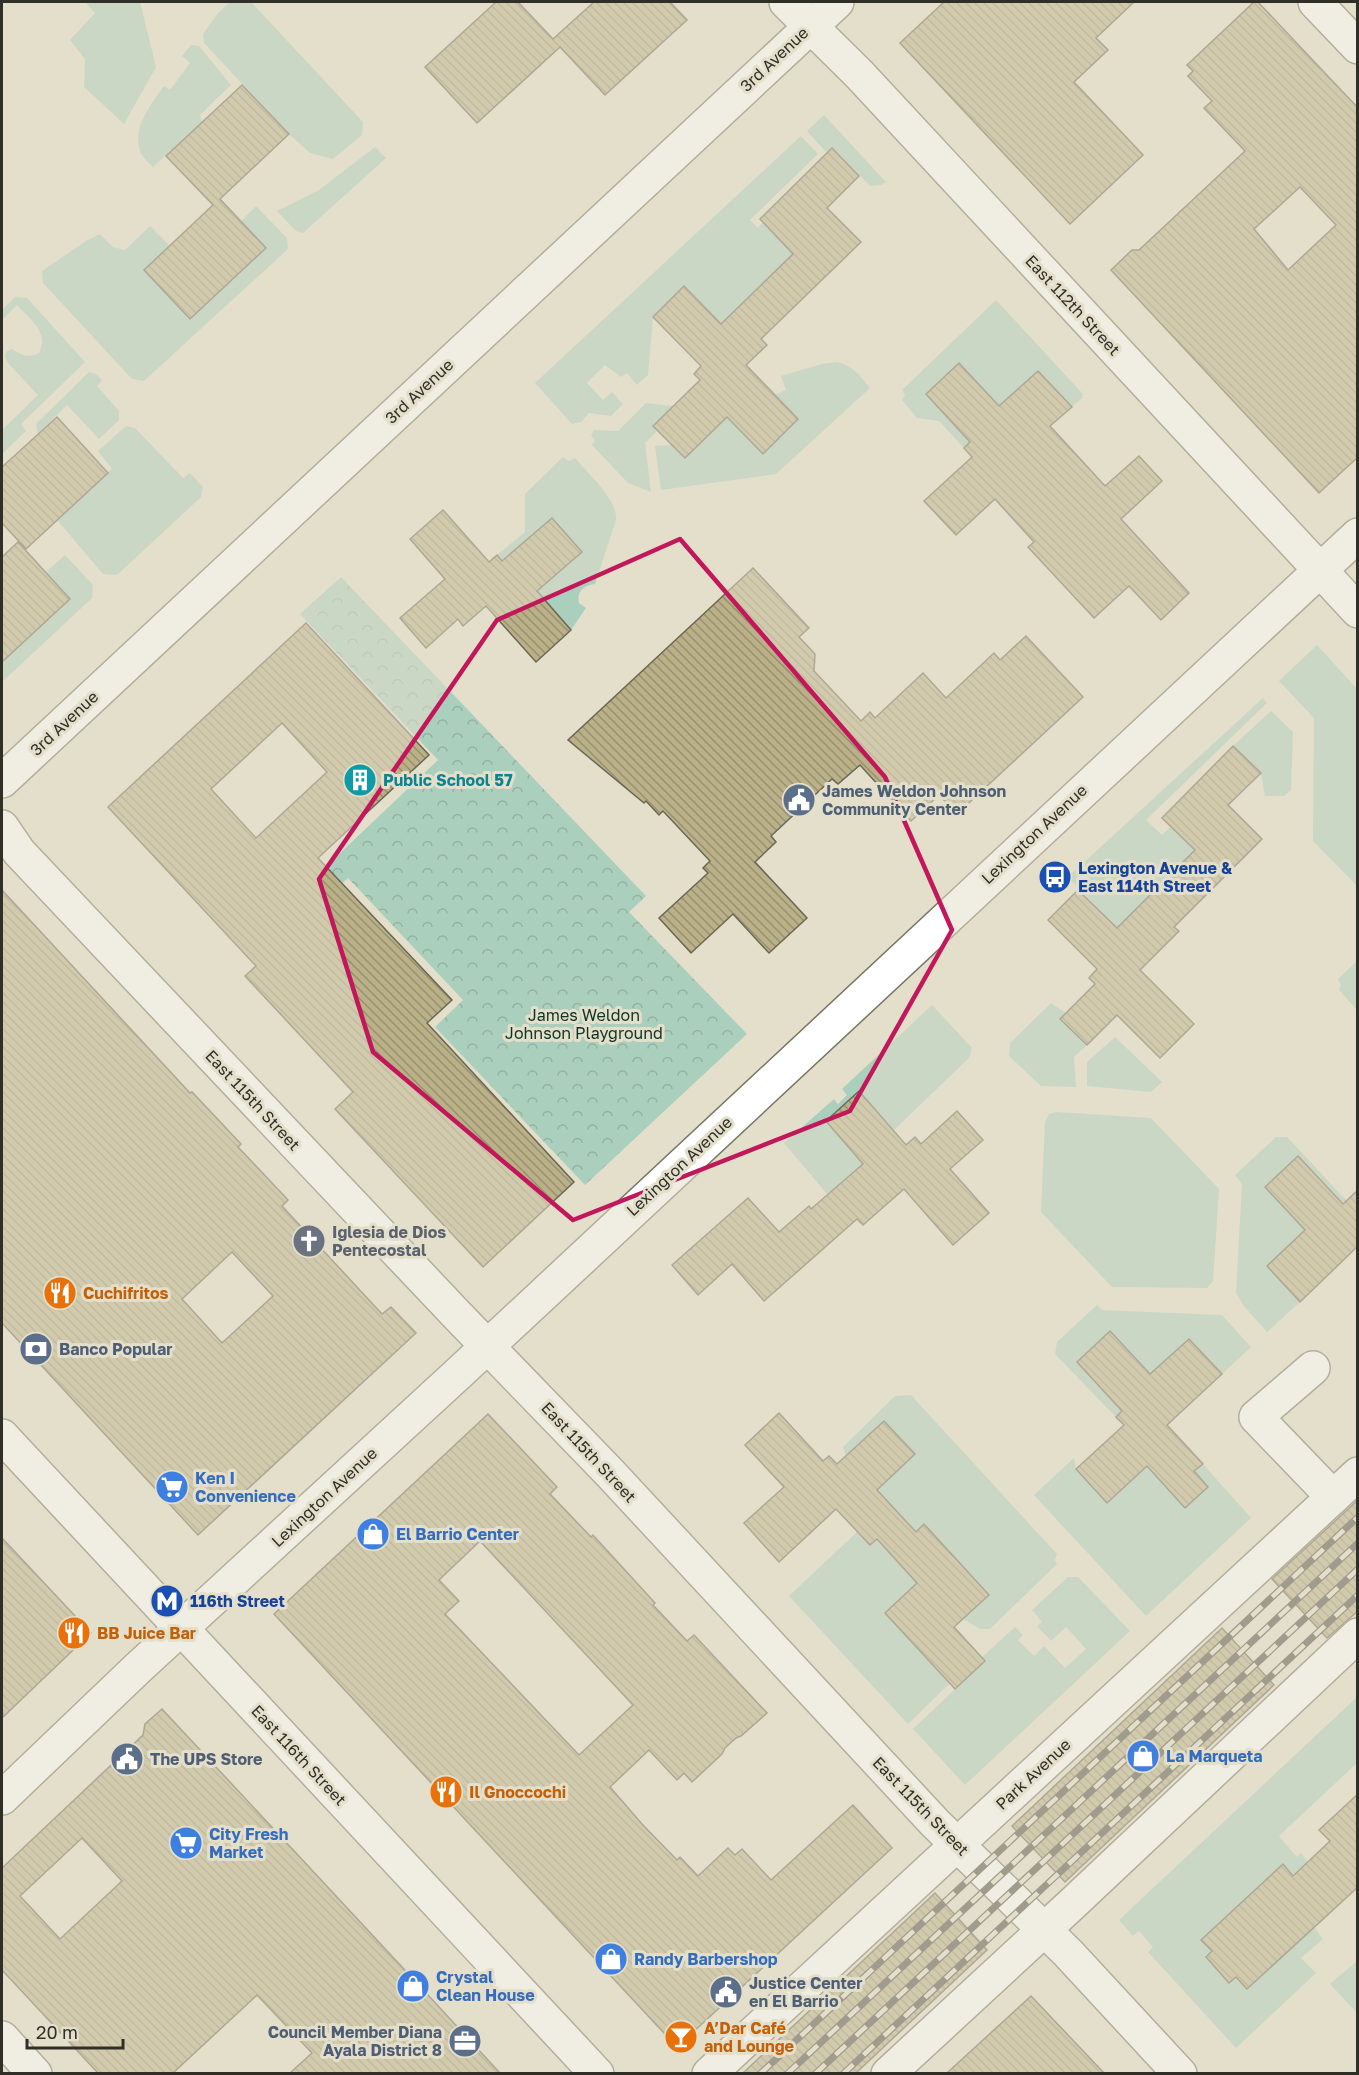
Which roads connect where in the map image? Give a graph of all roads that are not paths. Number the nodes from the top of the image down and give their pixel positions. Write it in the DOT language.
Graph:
graph roads {
  1 [pos="786,2"];
  2 [pos="837,2"];
  3 [pos="1315,2"];
  4 [pos="810,27"];
  5 [pos="1358,47"];
  6 [pos="1358,535"];
  7 [pos="1320,570"];
  8 [pos="1358,611"];
  9 [pos="2,781"];
  10 [pos="2,827"];
  11 [pos="487,1345"];
  12 [pos="1313,1368"];
  13 [pos="2,1436"];
  14 [pos="1358,1474"];
  15 [pos="1333,1497"];
  16 [pos="181,1629"];
  17 [pos="1358,1635"];
  18 [pos="2,1798"];
  19 [pos="956,1844"];
  20 [pos="1044,1930"];
  21 [pos="2,2038"];
  22 [pos="35,2073"];
  23 [pos="597,2073"];
  24 [pos="709,2073"];
  25 [pos="888,2073"];
  26 [pos="1180,2073"];
  1 -- 4 [label="main road, East 112th Street"];
  2 -- 4 [label="main road, 3rd Avenue"];
  3 -- 5 [label="main road"];
  4 -- 7 [label="main road, East 112th Street"];
  4 -- 9 [label="main road, 3rd Avenue"];
  6 -- 7 [label="main road, Lexington Avenue"];
  7 -- 8 [label="main road, East 112th Street"];
  7 -- 11 [label="main road, Lexington Avenue"];
  10 -- 11 [label="main road, East 115th Street"];
  11 -- 16 [label="main road, Lexington Avenue"];
  11 -- 19 [label="main road, East 115th Street"];
  12 -- 15 [label="main road"];
  13 -- 16 [label="main road, East 116th Street"];
  14 -- 15 [label="main road, Park Avenue"];
  15 -- 19 [label="main road, Park Avenue"];
  16 -- 18 [label="main road, Lexington Avenue"];
  16 -- 23 [label="main road, East 116th Street"];
  17 -- 20 [label="main road"];
  19 -- 20 [label="main road, East 115th Street"];
  19 -- 24 [label="main road, Park Avenue"];
  20 -- 25 [label="main road"];
  20 -- 26 [label="main road, East 115th Street"];
  21 -- 22 [label="main road"];
}
